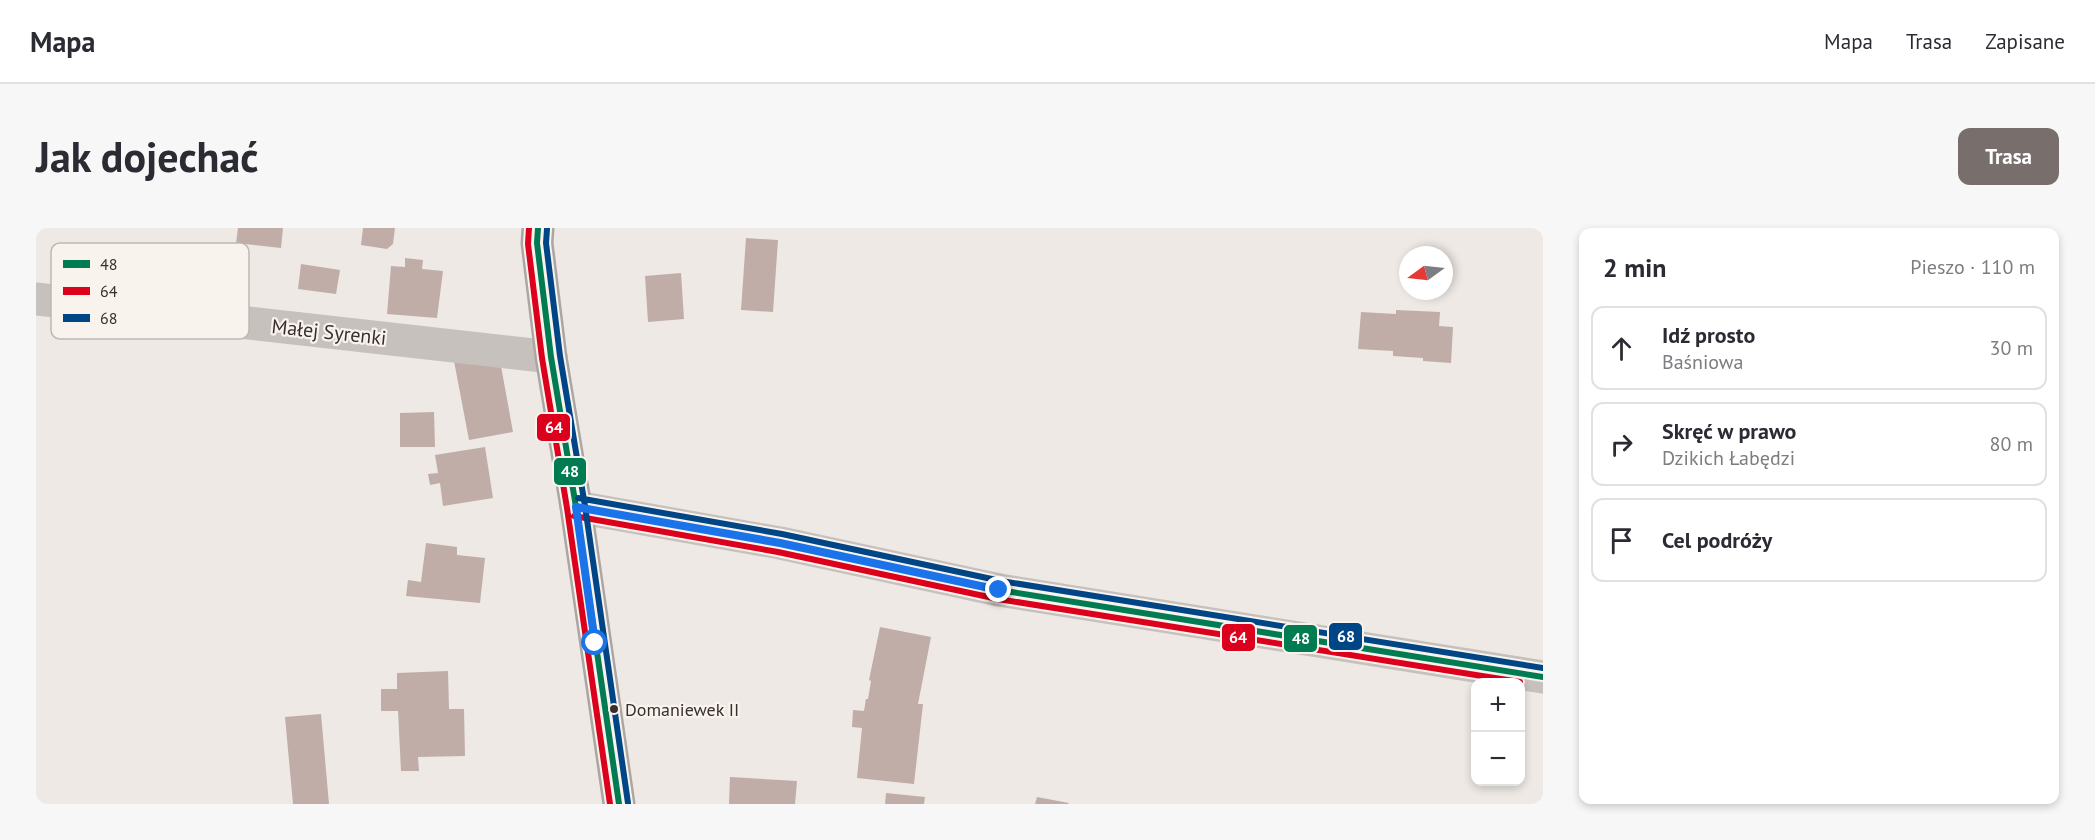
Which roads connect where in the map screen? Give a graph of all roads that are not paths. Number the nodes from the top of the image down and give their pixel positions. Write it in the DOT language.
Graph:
graph roads {
  1 [pos="538,228"];
  2 [pos="36,299"];
  3 [pos="51,301"];
  4 [pos="249,323"];
  5 [pos="551,357"];
  6 [pos="576,507"];
  7 [pos="1543,677"];
  8 [pos="618,804"];
  1 -- 5 [label="main road"];
  2 -- 3 [label="street, Małej Syrenki"];
  4 -- 5 [label="street, Małej Syrenki"];
  5 -- 6 [label="main road"];
  6 -- 7 [label="street"];
  6 -- 8 [label="main road"];
}
